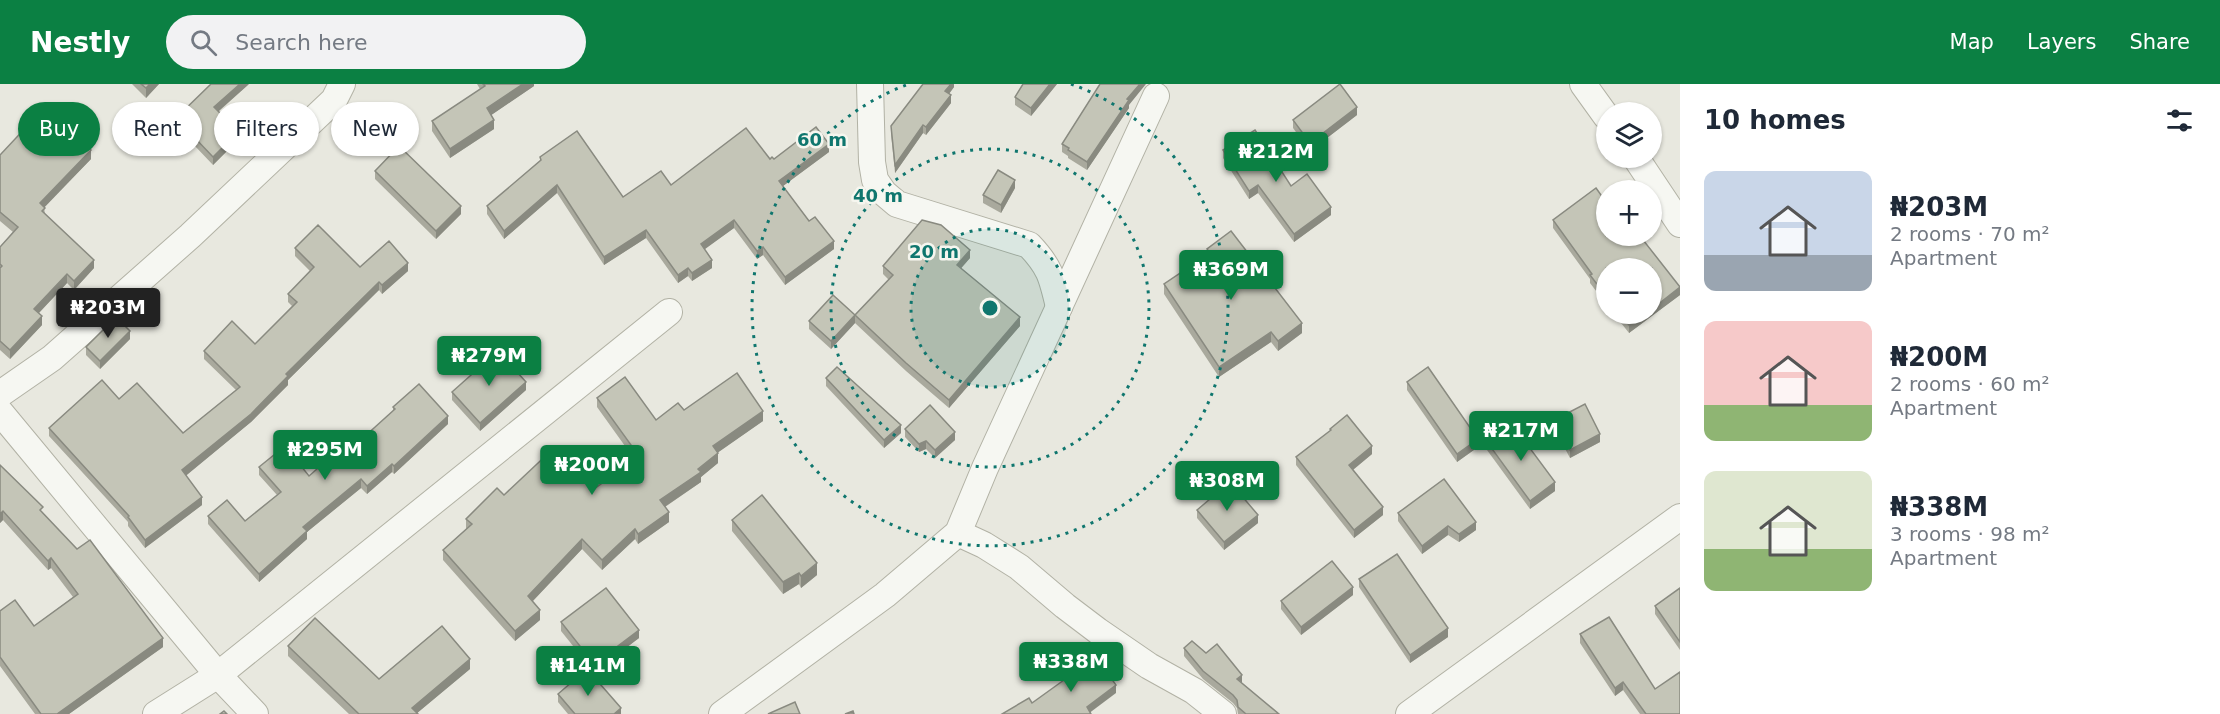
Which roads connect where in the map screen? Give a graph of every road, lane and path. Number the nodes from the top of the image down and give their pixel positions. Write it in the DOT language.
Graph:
graph roads {
  1 [pos="342,84"];
  2 [pos="870,84"];
  3 [pos="1594,87"];
  4 [pos="1156,96"];
  5 [pos="1600,102"];
  6 [pos="1643,168"];
  7 [pos="1680,224"];
  8 [pos="1059,307"];
  9 [pos="669,312"];
  10 [pos="0,394"];
  11 [pos="0,412"];
  12 [pos="1680,517"];
  13 [pos="958,533"];
  14 [pos="218,675"];
  15 [pos="156,714"];
  16 [pos="255,714"];
  17 [pos="722,714"];
  18 [pos="1222,714"];
  19 [pos="1409,714"];
  1 -- 10 [label="street"];
  2 -- 8 [label="street"];
  3 -- 5 [label="street"];
  4 -- 8 [label="street"];
  6 -- 7 [label="street"];
  8 -- 13 [label="street"];
  9 -- 14 [label="street"];
  11 -- 14 [label="street"];
  12 -- 19 [label="street"];
  13 -- 17 [label="street"];
  13 -- 18 [label="street"];
  14 -- 15 [label="street"];
  14 -- 16 [label="street"];
}
